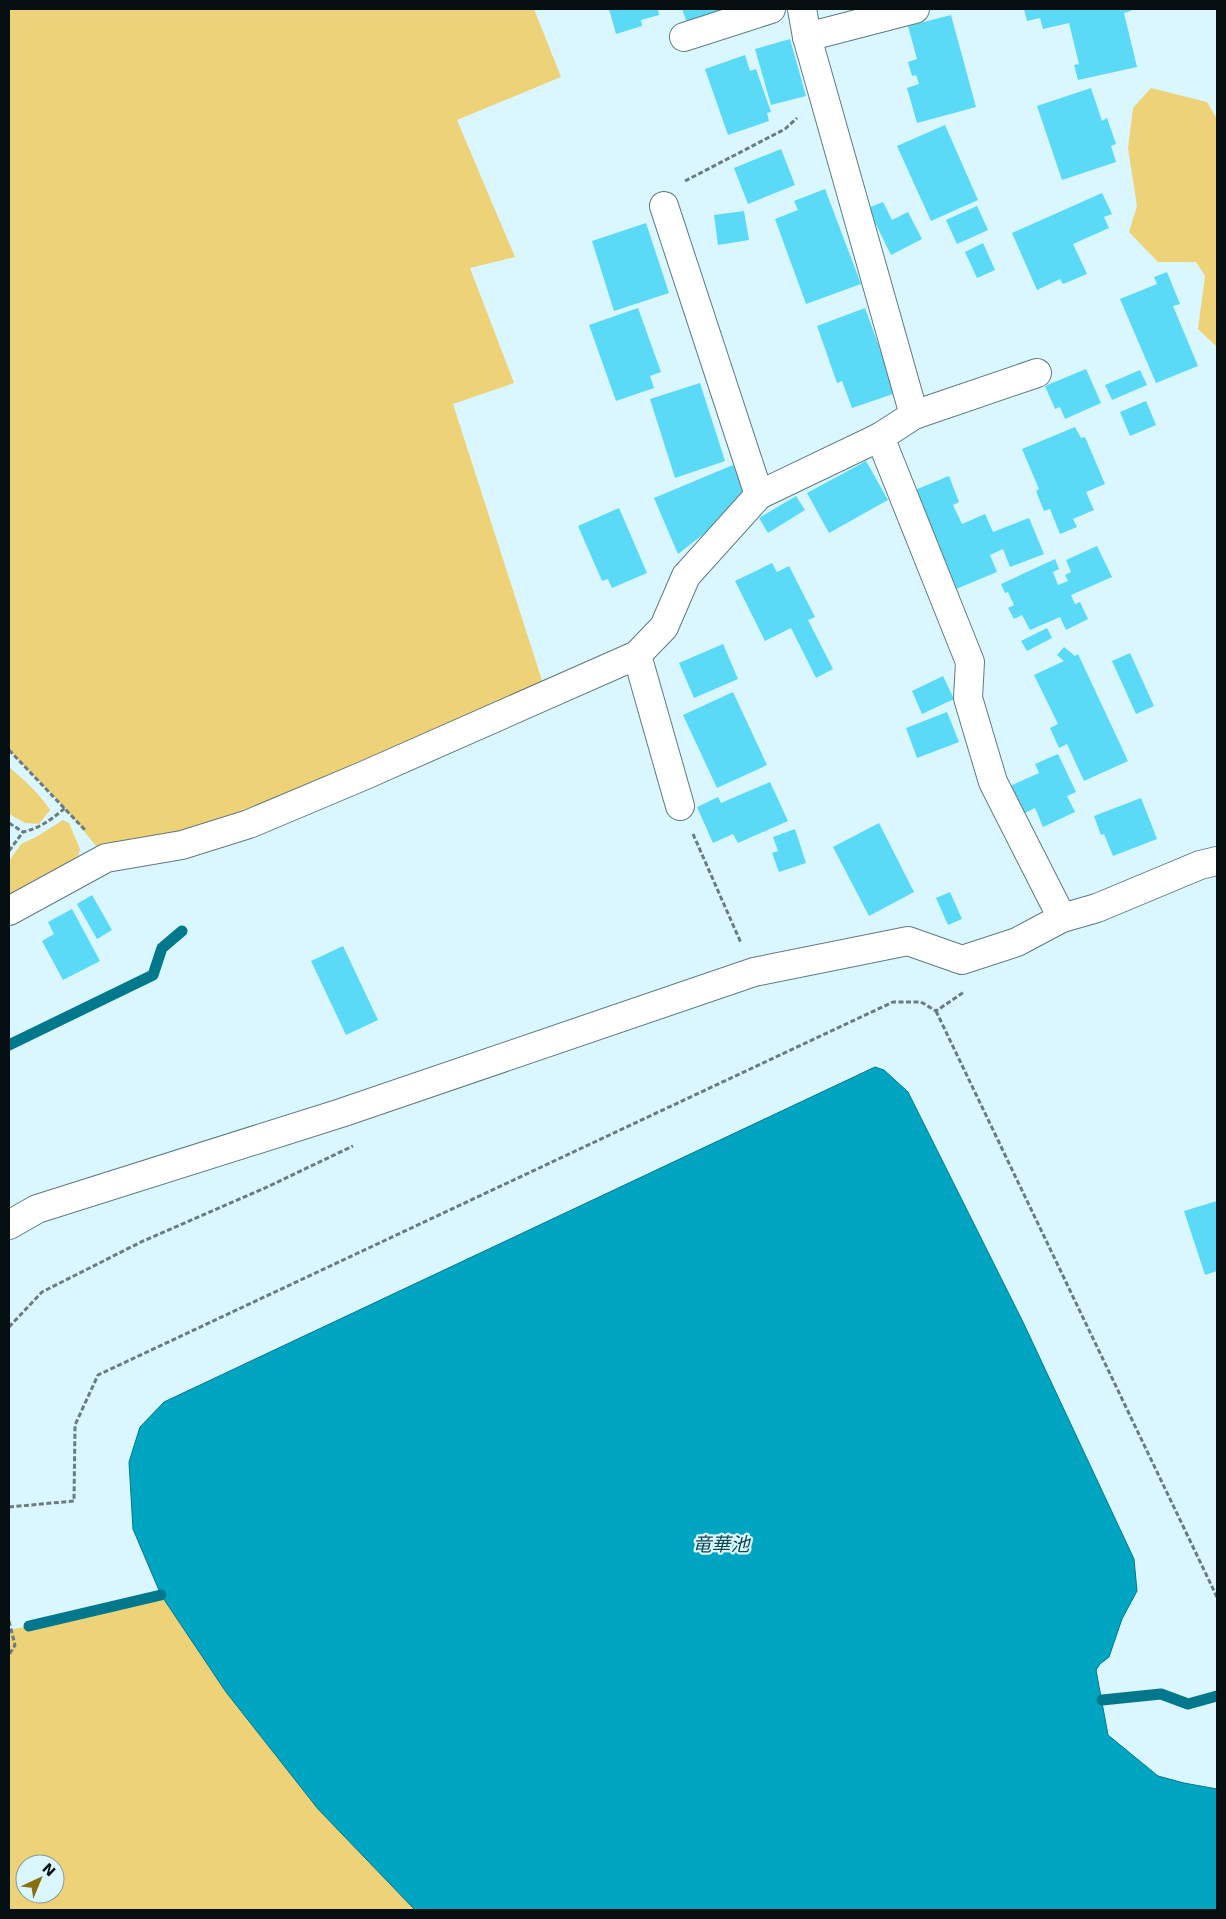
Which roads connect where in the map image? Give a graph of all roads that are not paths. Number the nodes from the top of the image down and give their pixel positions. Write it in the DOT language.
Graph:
graph roads {
  1 [pos="771,9"];
  2 [pos="802,9"];
  3 [pos="914,9"];
  4 [pos="684,37"];
  5 [pos="807,37"];
  6 [pos="664,206"];
  7 [pos="1037,373"];
  8 [pos="914,415"];
  9 [pos="880,437"];
  10 [pos="759,495"];
  11 [pos="637,655"];
  12 [pos="680,806"];
  13 [pos="1217,861"];
  14 [pos="9,911"];
  15 [pos="1062,918"];
  16 [pos="9,1225"];
  1 -- 4 [label="street"];
  2 -- 5 [label="street"];
  3 -- 5 [label="street"];
  5 -- 8 [label="street"];
  6 -- 10 [label="street"];
  7 -- 8 [label="street"];
  8 -- 9 [label="street"];
  9 -- 10 [label="street"];
  9 -- 15 [label="street"];
  10 -- 11 [label="street"];
  11 -- 12 [label="street"];
  11 -- 14 [label="street"];
  13 -- 15 [label="street"];
  15 -- 16 [label="street"];
}
